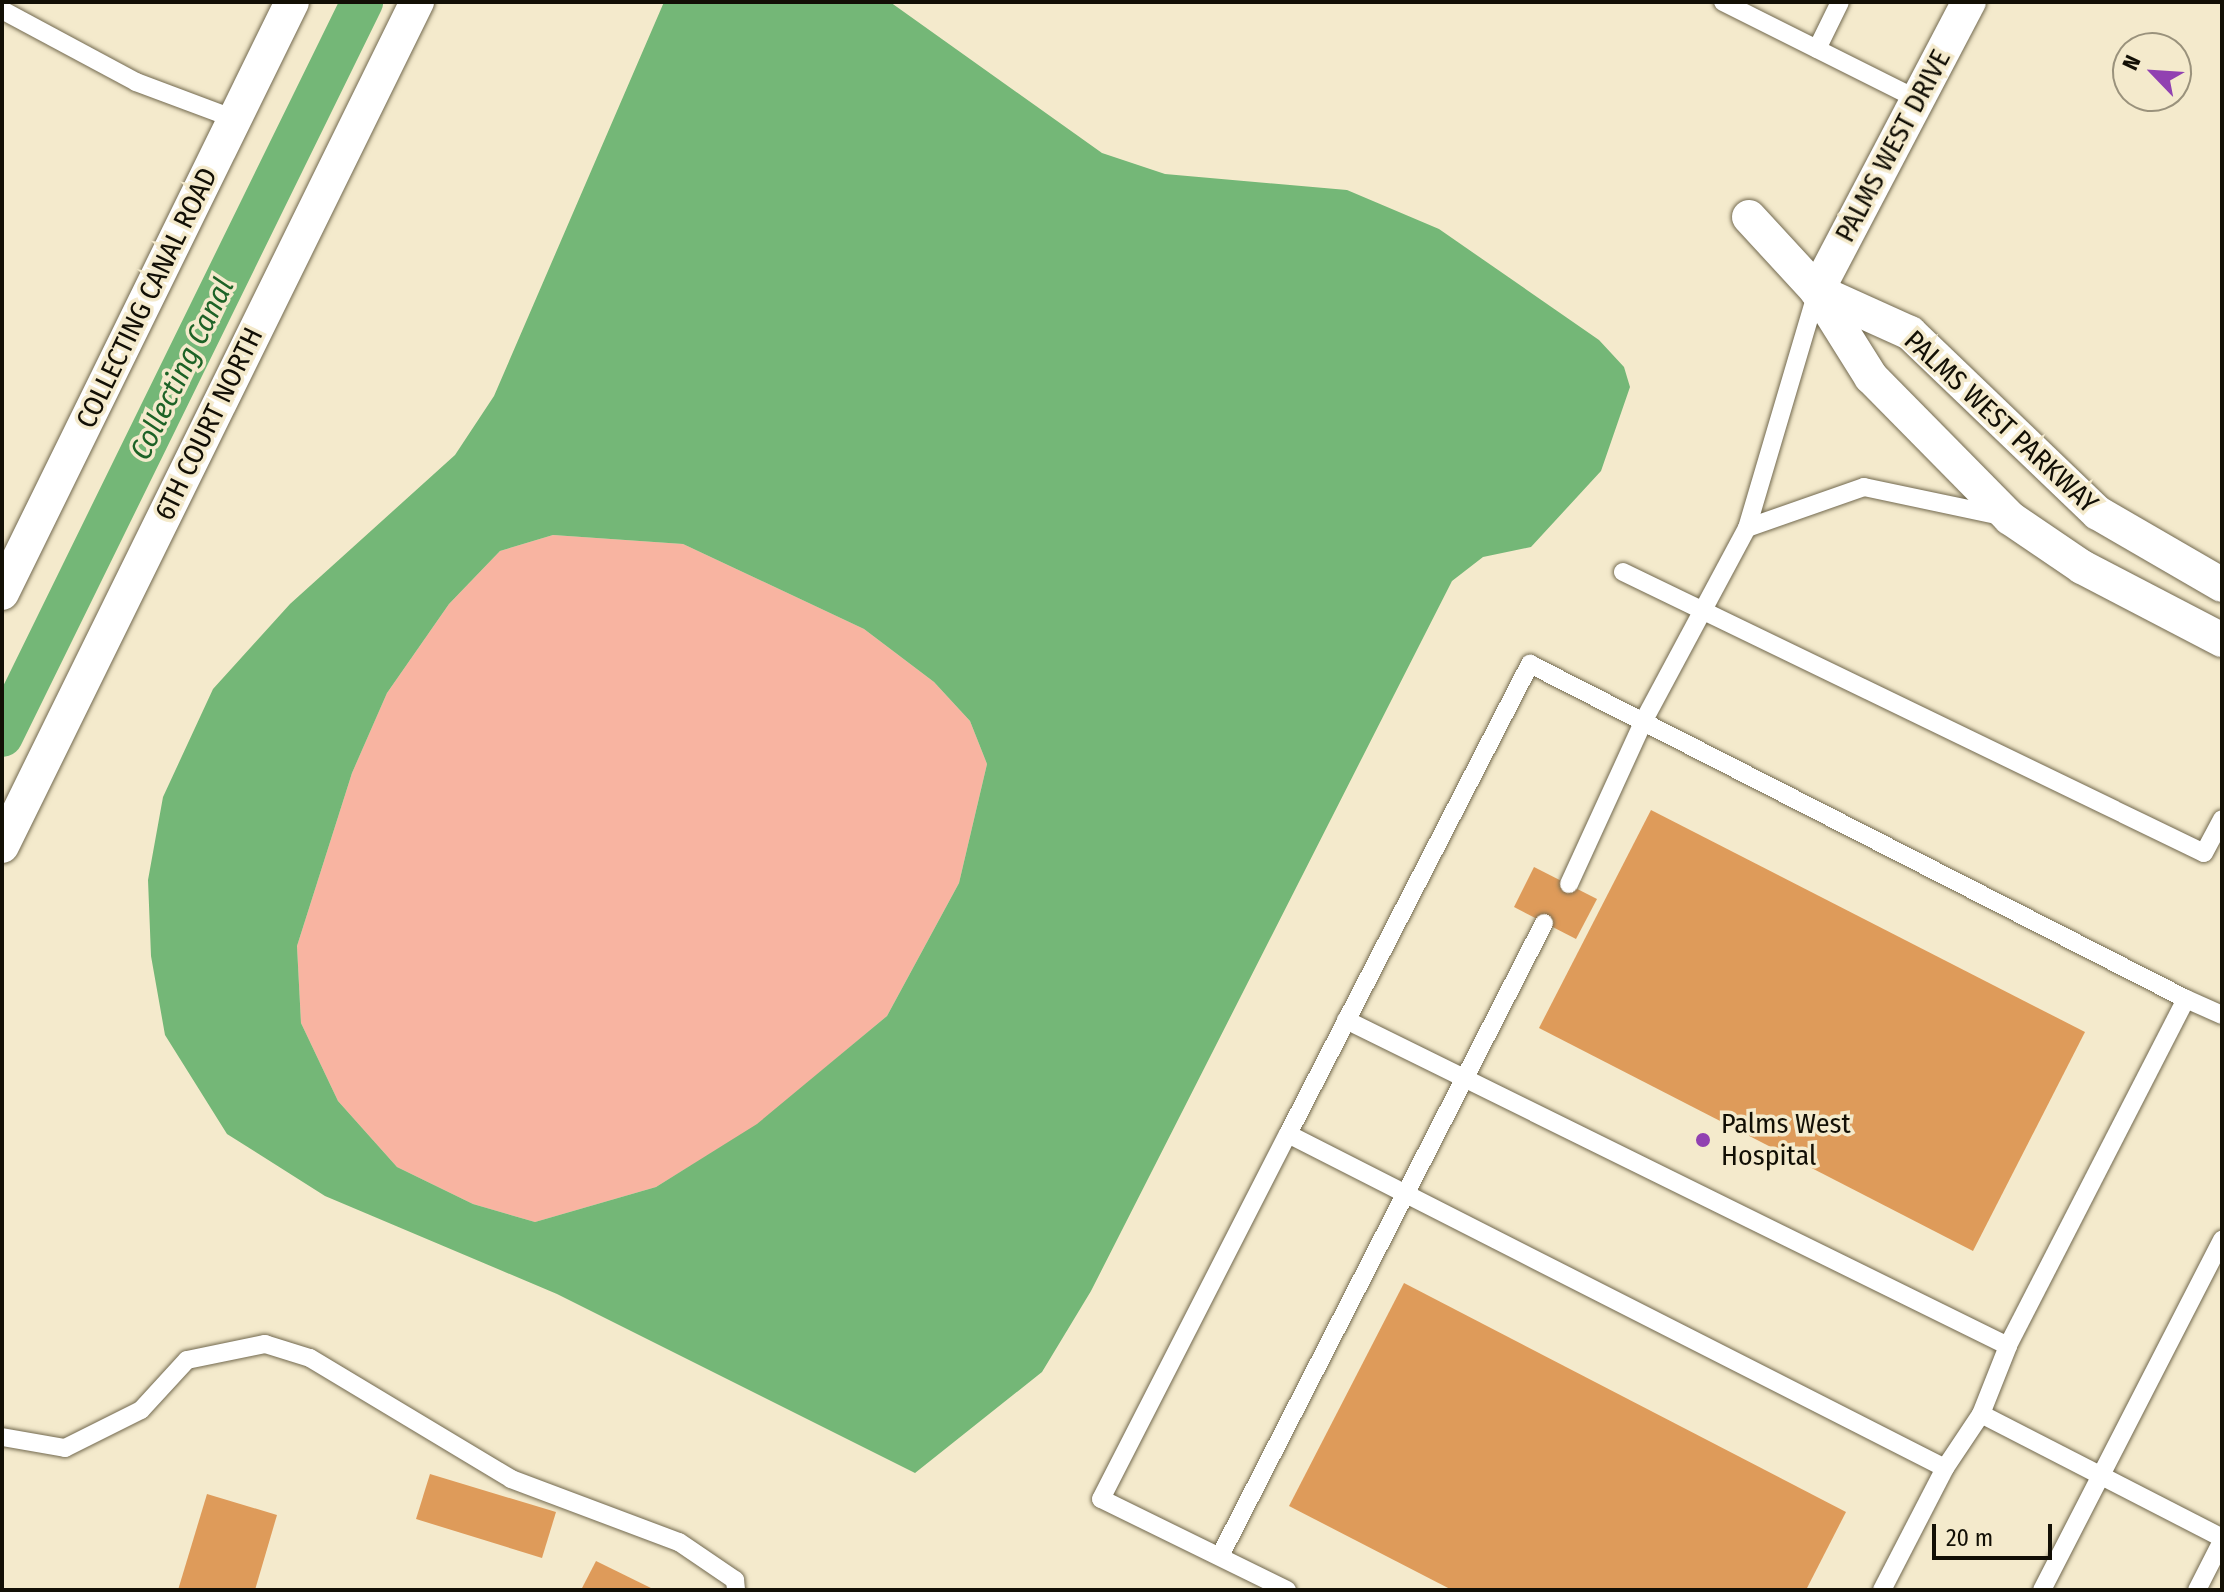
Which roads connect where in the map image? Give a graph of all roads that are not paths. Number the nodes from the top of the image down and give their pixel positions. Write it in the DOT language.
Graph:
graph roads {
  1 [pos="292,2"];
  2 [pos="417,2"];
  3 [pos="1723,2"];
  4 [pos="1840,2"];
  5 [pos="1969,2"];
  6 [pos="2,10"];
  7 [pos="1817,49"];
  8 [pos="1919,100"];
  9 [pos="235,119"];
  10 [pos="1749,217"];
  11 [pos="1817,291"];
  12 [pos="2010,518"];
  13 [pos="1747,528"];
  14 [pos="1623,572"];
  15 [pos="2222,585"];
  16 [pos="2,593"];
  17 [pos="1701,608"];
  18 [pos="2222,640"];
  19 [pos="1644,720"];
  20 [pos="2222,819"];
  21 [pos="2,846"];
  22 [pos="1569,884"];
  23 [pos="1544,923"];
  24 [pos="2186,999"];
  25 [pos="2222,1015"];
  26 [pos="1346,1020"];
  27 [pos="1462,1079"];
  28 [pos="1288,1134"];
  29 [pos="1405,1192"];
  30 [pos="2222,1240"];
  31 [pos="2008,1346"];
  32 [pos="1981,1414"];
  33 [pos="2,1437"];
  34 [pos="1945,1468"];
  35 [pos="2099,1477"];
  36 [pos="2222,1539"];
  37 [pos="1220,1556"];
  38 [pos="736,1590"];
  39 [pos="1287,1590"];
  40 [pos="1882,1590"];
  41 [pos="2042,1590"];
  42 [pos="2197,1590"];
  1 -- 9 [label="street, COLLECTING CANAL ROAD"];
  2 -- 21 [label="street, 6TH COURT NORTH"];
  3 -- 7 [label="lane"];
  4 -- 7 [label="lane"];
  5 -- 8 [label="street, PALMS WEST DRIVE"];
  6 -- 9 [label="lane"];
  7 -- 8 [label="lane"];
  8 -- 11 [label="street, PALMS WEST DRIVE"];
  9 -- 16 [label="street, COLLECTING CANAL ROAD"];
  10 -- 11 [label="street, PALMS WEST PARKWAY"];
  11 -- 12 [label="street, PALMS WEST PARKWAY"];
  11 -- 13 [label="lane"];
  11 -- 15 [label="street, PALMS WEST PARKWAY"];
  12 -- 13 [label="lane"];
  12 -- 18 [label="street, PALMS WEST PARKWAY"];
  13 -- 17 [label="lane"];
  14 -- 17 [label="lane"];
  17 -- 19 [label="lane"];
  17 -- 20 [label="lane"];
  19 -- 22 [label="lane"];
  19 -- 24 [label="lane"];
  19 -- 26 [label="lane"];
  23 -- 27 [label="lane"];
  24 -- 25 [label="lane"];
  24 -- 31 [label="lane"];
  26 -- 27 [label="lane"];
  26 -- 28 [label="lane"];
  27 -- 29 [label="lane"];
  27 -- 31 [label="lane"];
  28 -- 29 [label="lane"];
  28 -- 37 [label="lane"];
  29 -- 34 [label="lane"];
  29 -- 37 [label="lane"];
  30 -- 35 [label="lane"];
  31 -- 32 [label="lane"];
  32 -- 34 [label="lane"];
  32 -- 35 [label="lane"];
  33 -- 38 [label="lane"];
  34 -- 40 [label="lane"];
  35 -- 36 [label="lane"];
  35 -- 41 [label="lane"];
  36 -- 42 [label="lane"];
  37 -- 39 [label="lane"];
}
